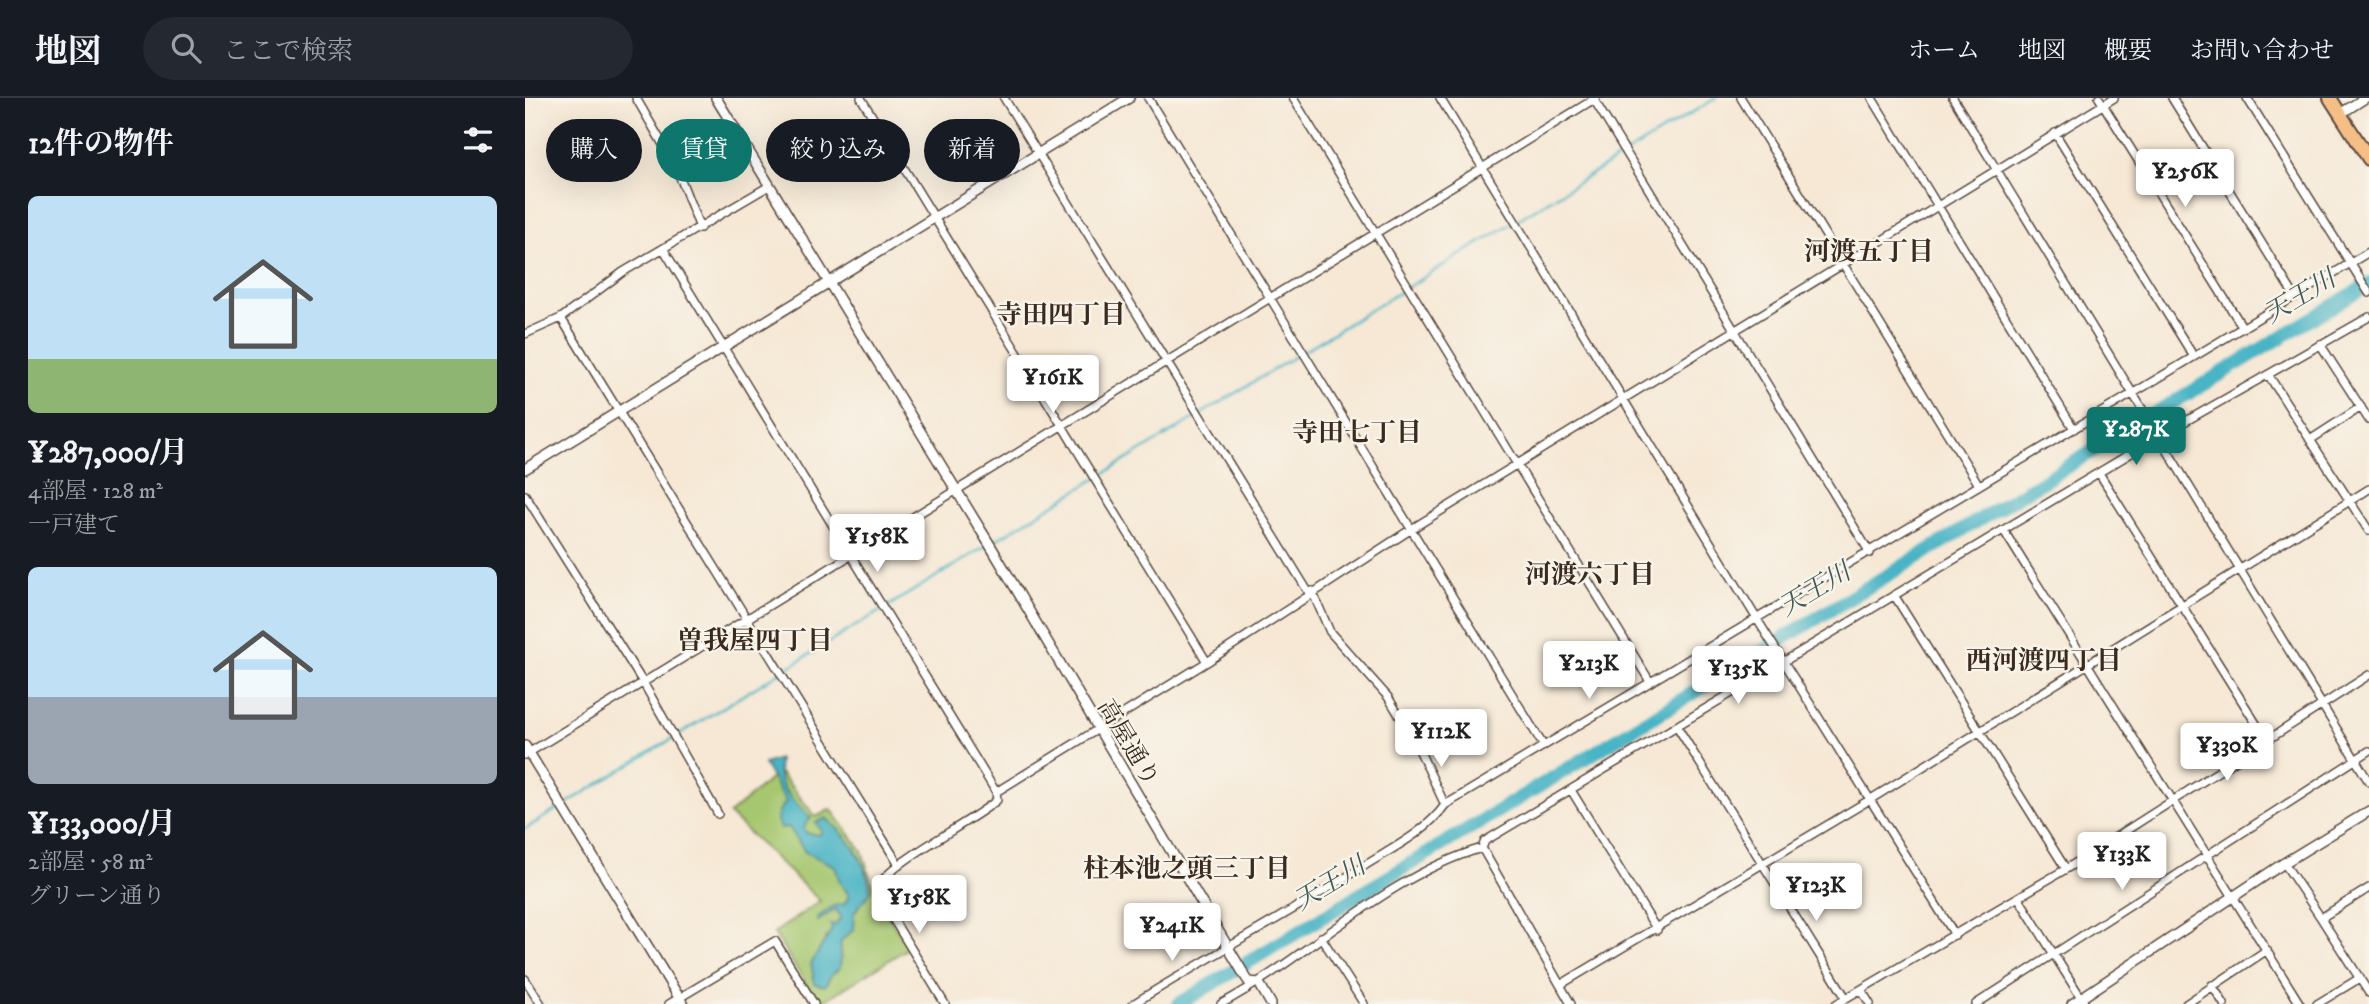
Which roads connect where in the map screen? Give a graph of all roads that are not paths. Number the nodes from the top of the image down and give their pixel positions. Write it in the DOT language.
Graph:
graph roads {
  1 [pos="636,98"];
  2 [pos="716,98"];
  3 [pos="861,98"];
  4 [pos="1004,98"];
  5 [pos="1129,98"];
  6 [pos="1148,98"];
  7 [pos="1293,98"];
  8 [pos="1440,98"];
  9 [pos="1594,98"];
  10 [pos="1741,98"];
  11 [pos="1872,98"];
  12 [pos="1953,98"];
  13 [pos="2114,98"];
  14 [pos="2172,98"];
  15 [pos="2247,98"];
  16 [pos="2330,98"];
  17 [pos="2339,98"];
  18 [pos="2365,98"];
  19 [pos="2101,102"];
  20 [pos="2343,112"];
  21 [pos="2055,133"];
  22 [pos="2369,144"];
  23 [pos="1038,153"];
  24 [pos="2369,159"];
  25 [pos="1483,167"];
  26 [pos="1996,169"];
  27 [pos="769,186"];
  28 [pos="1938,206"];
  29 [pos="935,218"];
  30 [pos="700,228"];
  31 [pos="1376,234"];
  32 [pos="664,250"];
  33 [pos="2369,253"];
  34 [pos="1843,265"];
  35 [pos="2352,266"];
  36 [pos="828,283"];
  37 [pos="2369,293"];
  38 [pos="2295,296"];
  39 [pos="1271,299"];
  40 [pos="2369,317"];
  41 [pos="561,318"];
  42 [pos="2243,328"];
  43 [pos="1735,330"];
  44 [pos="525,334"];
  45 [pos="2320,344"];
  46 [pos="723,348"];
  47 [pos="2194,358"];
  48 [pos="1167,362"];
  49 [pos="2269,376"];
  50 [pos="2135,397"];
  51 [pos="1624,398"];
  52 [pos="2361,407"];
  53 [pos="619,412"];
  54 [pos="2369,420"];
  55 [pos="1062,426"];
  56 [pos="2074,429"];
  57 [pos="2155,433"];
  58 [pos="2310,440"];
  59 [pos="1517,464"];
  60 [pos="525,469"];
  61 [pos="2099,473"];
  62 [pos="1979,485"];
  63 [pos="2369,489"];
  64 [pos="955,491"];
  65 [pos="525,495"];
  66 [pos="2349,501"];
  67 [pos="1413,528"];
  68 [pos="2004,531"];
  69 [pos="2369,531"];
  70 [pos="1870,553"];
  71 [pos="851,556"];
  72 [pos="2242,569"];
  73 [pos="1310,592"];
  74 [pos="1894,595"];
  75 [pos="2184,606"];
  76 [pos="749,620"];
  77 [pos="1758,621"];
  78 [pos="1781,658"];
  79 [pos="1207,662"];
  80 [pos="2089,665"];
  81 [pos="2369,675"];
  82 [pos="1649,680"];
  83 [pos="644,684"];
  84 [pos="2323,704"];
  85 [pos="1678,728"];
  86 [pos="1098,731"];
  87 [pos="1982,731"];
  88 [pos="2267,741"];
  89 [pos="1543,745"];
  90 [pos="526,751"];
  91 [pos="2369,751"];
  92 [pos="2355,760"];
  93 [pos="2369,782"];
  94 [pos="1571,790"];
  95 [pos="996,792"];
  96 [pos="1871,799"];
  97 [pos="2172,801"];
  98 [pos="1445,805"];
  99 [pos="2369,811"];
  100 [pos="718,814"];
  101 [pos="1482,848"];
  102 [pos="2206,854"];
  103 [pos="2284,863"];
  104 [pos="1761,864"];
  105 [pos="899,865"];
  106 [pos="2066,869"];
  107 [pos="2369,888"];
  108 [pos="2018,897"];
  109 [pos="2232,898"];
  110 [pos="2321,918"];
  111 [pos="1657,930"];
  112 [pos="1955,934"];
  113 [pos="1321,937"];
  114 [pos="1229,950"];
  115 [pos="2267,950"];
  116 [pos="2054,954"];
  117 [pos="2360,978"];
  118 [pos="525,979"];
  119 [pos="1259,984"];
  120 [pos="1560,985"];
  121 [pos="2212,985"];
  122 [pos="1862,991"];
  123 [pos="2369,993"];
  124 [pos="1846,998"];
  125 [pos="2083,1001"];
  126 [pos="681,1002"];
  127 [pos="541,1004"];
  128 [pos="669,1004"];
  129 [pos="814,1004"];
  130 [pos="946,1004"];
  131 [pos="1133,1004"];
  132 [pos="1221,1004"];
  133 [pos="1271,1004"];
  134 [pos="1364,1004"];
  135 [pos="1571,1004"];
  136 [pos="1836,1004"];
  137 [pos="1870,1004"];
  138 [pos="1976,1004"];
  139 [pos="2072,1004"];
  140 [pos="2186,1004"];
  141 [pos="2224,1004"];
  142 [pos="2300,1004"];
  143 [pos="2317,1004"];
  1 -- 30 [label="street"];
  2 -- 27 [label="street, 高屋通り"];
  3 -- 29 [label="street"];
  4 -- 23 [label="street"];
  5 -- 23 [label="street"];
  6 -- 39 [label="street"];
  7 -- 31 [label="street"];
  8 -- 25 [label="street"];
  9 -- 25 [label="street"];
  9 -- 43 [label="street"];
  10 -- 34 [label="street"];
  11 -- 28 [label="street"];
  12 -- 26 [label="street"];
  13 -- 19 [label="street"];
  14 -- 38 [label="street"];
  15 -- 35 [label="street"];
  16 -- 20 [label="main road"];
  17 -- 20 [label="main road"];
  18 -- 20 [label="street"];
  19 -- 21 [label="street"];
  19 -- 42 [label="street"];
  20 -- 22 [label="main road"];
  20 -- 24 [label="main road"];
  21 -- 26 [label="street"];
  21 -- 47 [label="street"];
  23 -- 29 [label="street"];
  23 -- 48 [label="street"];
  25 -- 31 [label="street"];
  25 -- 51 [label="street"];
  26 -- 28 [label="street"];
  26 -- 50 [label="street"];
  27 -- 30 [label="street"];
  27 -- 36 [label="street, 高屋通り"];
  28 -- 34 [label="street"];
  28 -- 56 [label="street"];
  29 -- 36 [label="street"];
  29 -- 55 [label="street"];
  30 -- 32 [label="street"];
  31 -- 39 [label="street"];
  31 -- 59 [label="street"];
  32 -- 41 [label="street"];
  32 -- 46 [label="street"];
  33 -- 35 [label="street"];
  34 -- 43 [label="street"];
  34 -- 62 [label="street"];
  35 -- 37 [label="street"];
  35 -- 38 [label="street"];
  36 -- 46 [label="street"];
  36 -- 64 [label="street, 高屋通り"];
  38 -- 42 [label="street"];
  39 -- 48 [label="street"];
  39 -- 67 [label="street"];
  40 -- 45 [label="street"];
  41 -- 44 [label="street"];
  41 -- 53 [label="street"];
  42 -- 47 [label="street"];
  43 -- 51 [label="street"];
  43 -- 70 [label="street"];
  45 -- 49 [label="street"];
  45 -- 52 [label="street"];
  46 -- 53 [label="street"];
  46 -- 71 [label="street"];
  47 -- 50 [label="street"];
  48 -- 55 [label="street"];
  48 -- 73 [label="street"];
  49 -- 57 [label="street"];
  49 -- 58 [label="street"];
  50 -- 56 [label="street"];
  50 -- 57 [label="street"];
  51 -- 59 [label="street"];
  51 -- 77 [label="street"];
  52 -- 54 [label="street"];
  52 -- 58 [label="street"];
  53 -- 60 [label="street"];
  53 -- 76 [label="street"];
  55 -- 64 [label="street"];
  55 -- 79 [label="street"];
  56 -- 62 [label="street"];
  57 -- 61 [label="street"];
  57 -- 72 [label="street"];
  58 -- 66 [label="street"];
  59 -- 67 [label="street"];
  59 -- 82 [label="street"];
  61 -- 68 [label="street"];
  61 -- 75 [label="street"];
  62 -- 70 [label="street"];
  63 -- 66 [label="street"];
  64 -- 71 [label="street"];
  64 -- 86 [label="street, 高屋通り"];
  65 -- 83 [label="street"];
  66 -- 69 [label="street"];
  66 -- 72 [label="street"];
  67 -- 73 [label="street"];
  67 -- 89 [label="street"];
  68 -- 74 [label="street"];
  68 -- 80 [label="street"];
  70 -- 77 [label="street"];
  71 -- 76 [label="street"];
  71 -- 95 [label="street"];
  72 -- 75 [label="street"];
  72 -- 84 [label="street"];
  73 -- 79 [label="street"];
  73 -- 98 [label="street"];
  74 -- 78 [label="street"];
  74 -- 87 [label="street"];
  75 -- 80 [label="street"];
  75 -- 88 [label="street"];
  76 -- 83 [label="street"];
  76 -- 105 [label="street"];
  77 -- 78 [label="street"];
  77 -- 82 [label="street"];
  78 -- 85 [label="street"];
  78 -- 96 [label="street"];
  79 -- 86 [label="street"];
  80 -- 87 [label="street"];
  80 -- 97 [label="street"];
  81 -- 84 [label="street"];
  82 -- 89 [label="street"];
  83 -- 90 [label="street"];
  83 -- 100 [label="street"];
  84 -- 88 [label="street"];
  84 -- 92 [label="street"];
  85 -- 94 [label="street"];
  85 -- 104 [label="street"];
  86 -- 95 [label="street"];
  86 -- 114 [label="street, 高屋通り"];
  87 -- 96 [label="street"];
  87 -- 106 [label="street"];
  88 -- 97 [label="street"];
  89 -- 98 [label="street"];
  90 -- 126 [label="street"];
  91 -- 92 [label="street"];
  92 -- 93 [label="street"];
  92 -- 102 [label="street"];
  94 -- 101 [label="street"];
  94 -- 111 [label="street"];
  95 -- 105 [label="street"];
  96 -- 104 [label="street"];
  96 -- 112 [label="street"];
  97 -- 102 [label="street"];
  97 -- 106 [label="street"];
  98 -- 114 [label="street"];
  99 -- 103 [label="street"];
  101 -- 113 [label="street"];
  101 -- 120 [label="street"];
  102 -- 109 [label="street"];
  102 -- 116 [label="street"];
  103 -- 109 [label="street"];
  103 -- 110 [label="street"];
  104 -- 111 [label="street"];
  104 -- 124 [label="street"];
  105 -- 130 [label="street"];
  106 -- 108 [label="street"];
  107 -- 110 [label="street"];
  108 -- 112 [label="street"];
  108 -- 116 [label="street"];
  109 -- 115 [label="street"];
  109 -- 125 [label="street"];
  110 -- 117 [label="street"];
  111 -- 120 [label="street"];
  112 -- 122 [label="street"];
  113 -- 119 [label="street"];
  113 -- 134 [label="street"];
  114 -- 119 [label="street, 高屋通り"];
  114 -- 131 [label="street"];
  115 -- 121 [label="street"];
  115 -- 142 [label="street"];
  116 -- 125 [label="street"];
  116 -- 138 [label="street"];
  117 -- 123 [label="street"];
  117 -- 143 [label="street"];
  118 -- 127 [label="street"];
  119 -- 132 [label="street"];
  119 -- 133 [label="street"];
  120 -- 135 [label="street"];
  121 -- 140 [label="street"];
  121 -- 141 [label="street"];
  122 -- 124 [label="street"];
  122 -- 137 [label="street"];
  124 -- 136 [label="street"];
  125 -- 139 [label="street"];
  126 -- 128 [label="street"];
  126 -- 129 [label="street"];
}
